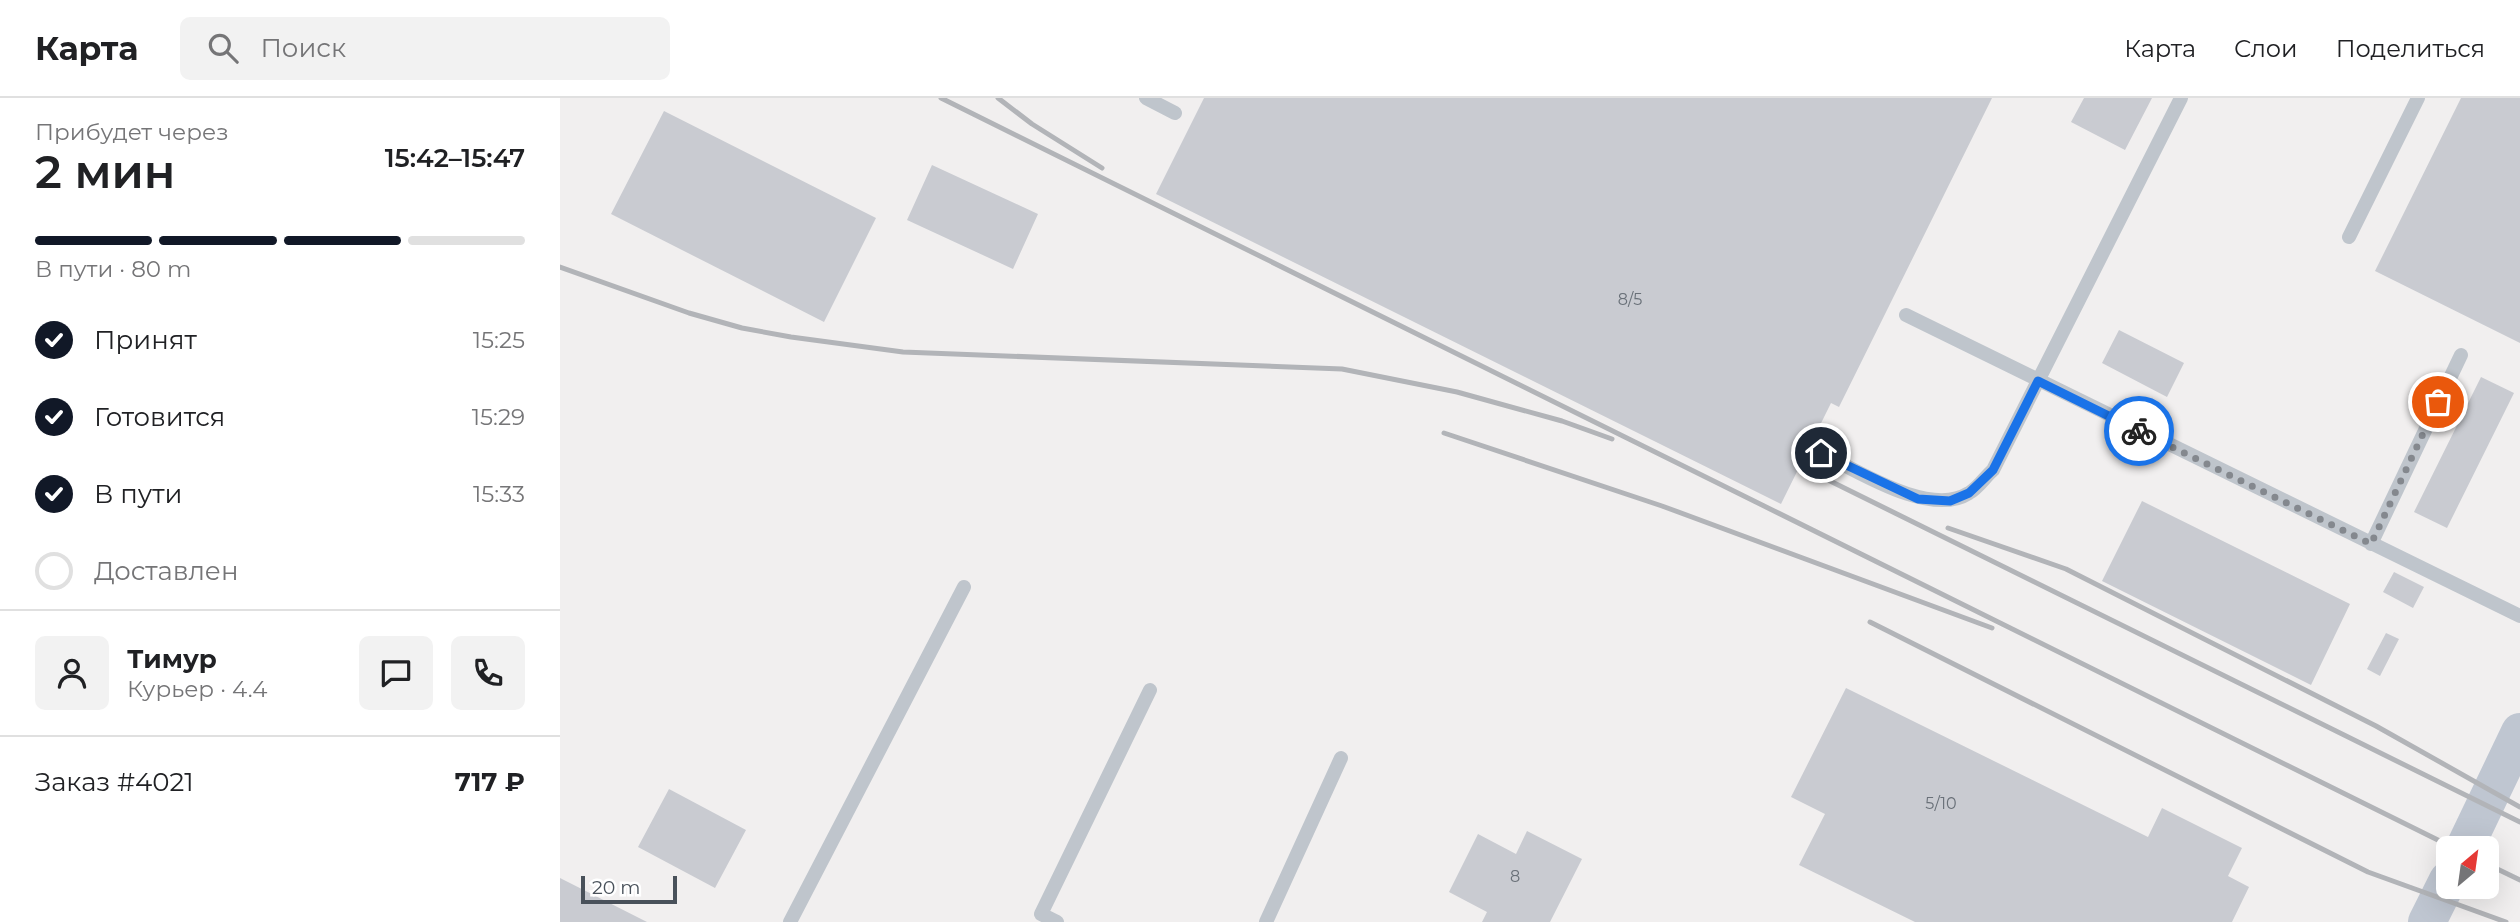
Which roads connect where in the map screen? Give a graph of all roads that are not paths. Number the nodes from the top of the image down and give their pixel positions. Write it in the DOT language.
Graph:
graph roads {
  1 [pos="1146,98"];
  2 [pos="2180,98"];
  3 [pos="2418,98"];
  4 [pos="1175,113"];
  5 [pos="2349,237"];
  6 [pos="1906,316"];
  7 [pos="2461,355"];
  8 [pos="2038,381"];
  9 [pos="1821,453"];
  10 [pos="2371,544"];
  11 [pos="964,587"];
  12 [pos="2520,616"];
  13 [pos="1150,690"];
  14 [pos="2520,732"];
  15 [pos="1341,758"];
  16 [pos="2470,836"];
  17 [pos="2438,900"];
  18 [pos="790,922"];
  19 [pos="1057,922"];
  20 [pos="1266,922"];
  21 [pos="2427,922"];
  1 -- 4 [label="lane"];
  2 -- 8 [label="lane"];
  3 -- 5 [label="lane"];
  6 -- 8 [label="lane"];
  7 -- 10 [label="lane"];
  8 -- 9 [label="lane"];
  8 -- 10 [label="lane"];
  10 -- 12 [label="lane"];
  11 -- 18 [label="lane"];
  13 -- 19 [label="lane"];
  14 -- 16 [label="street"];
  15 -- 20 [label="lane"];
  17 -- 21 [label="street"];
}
